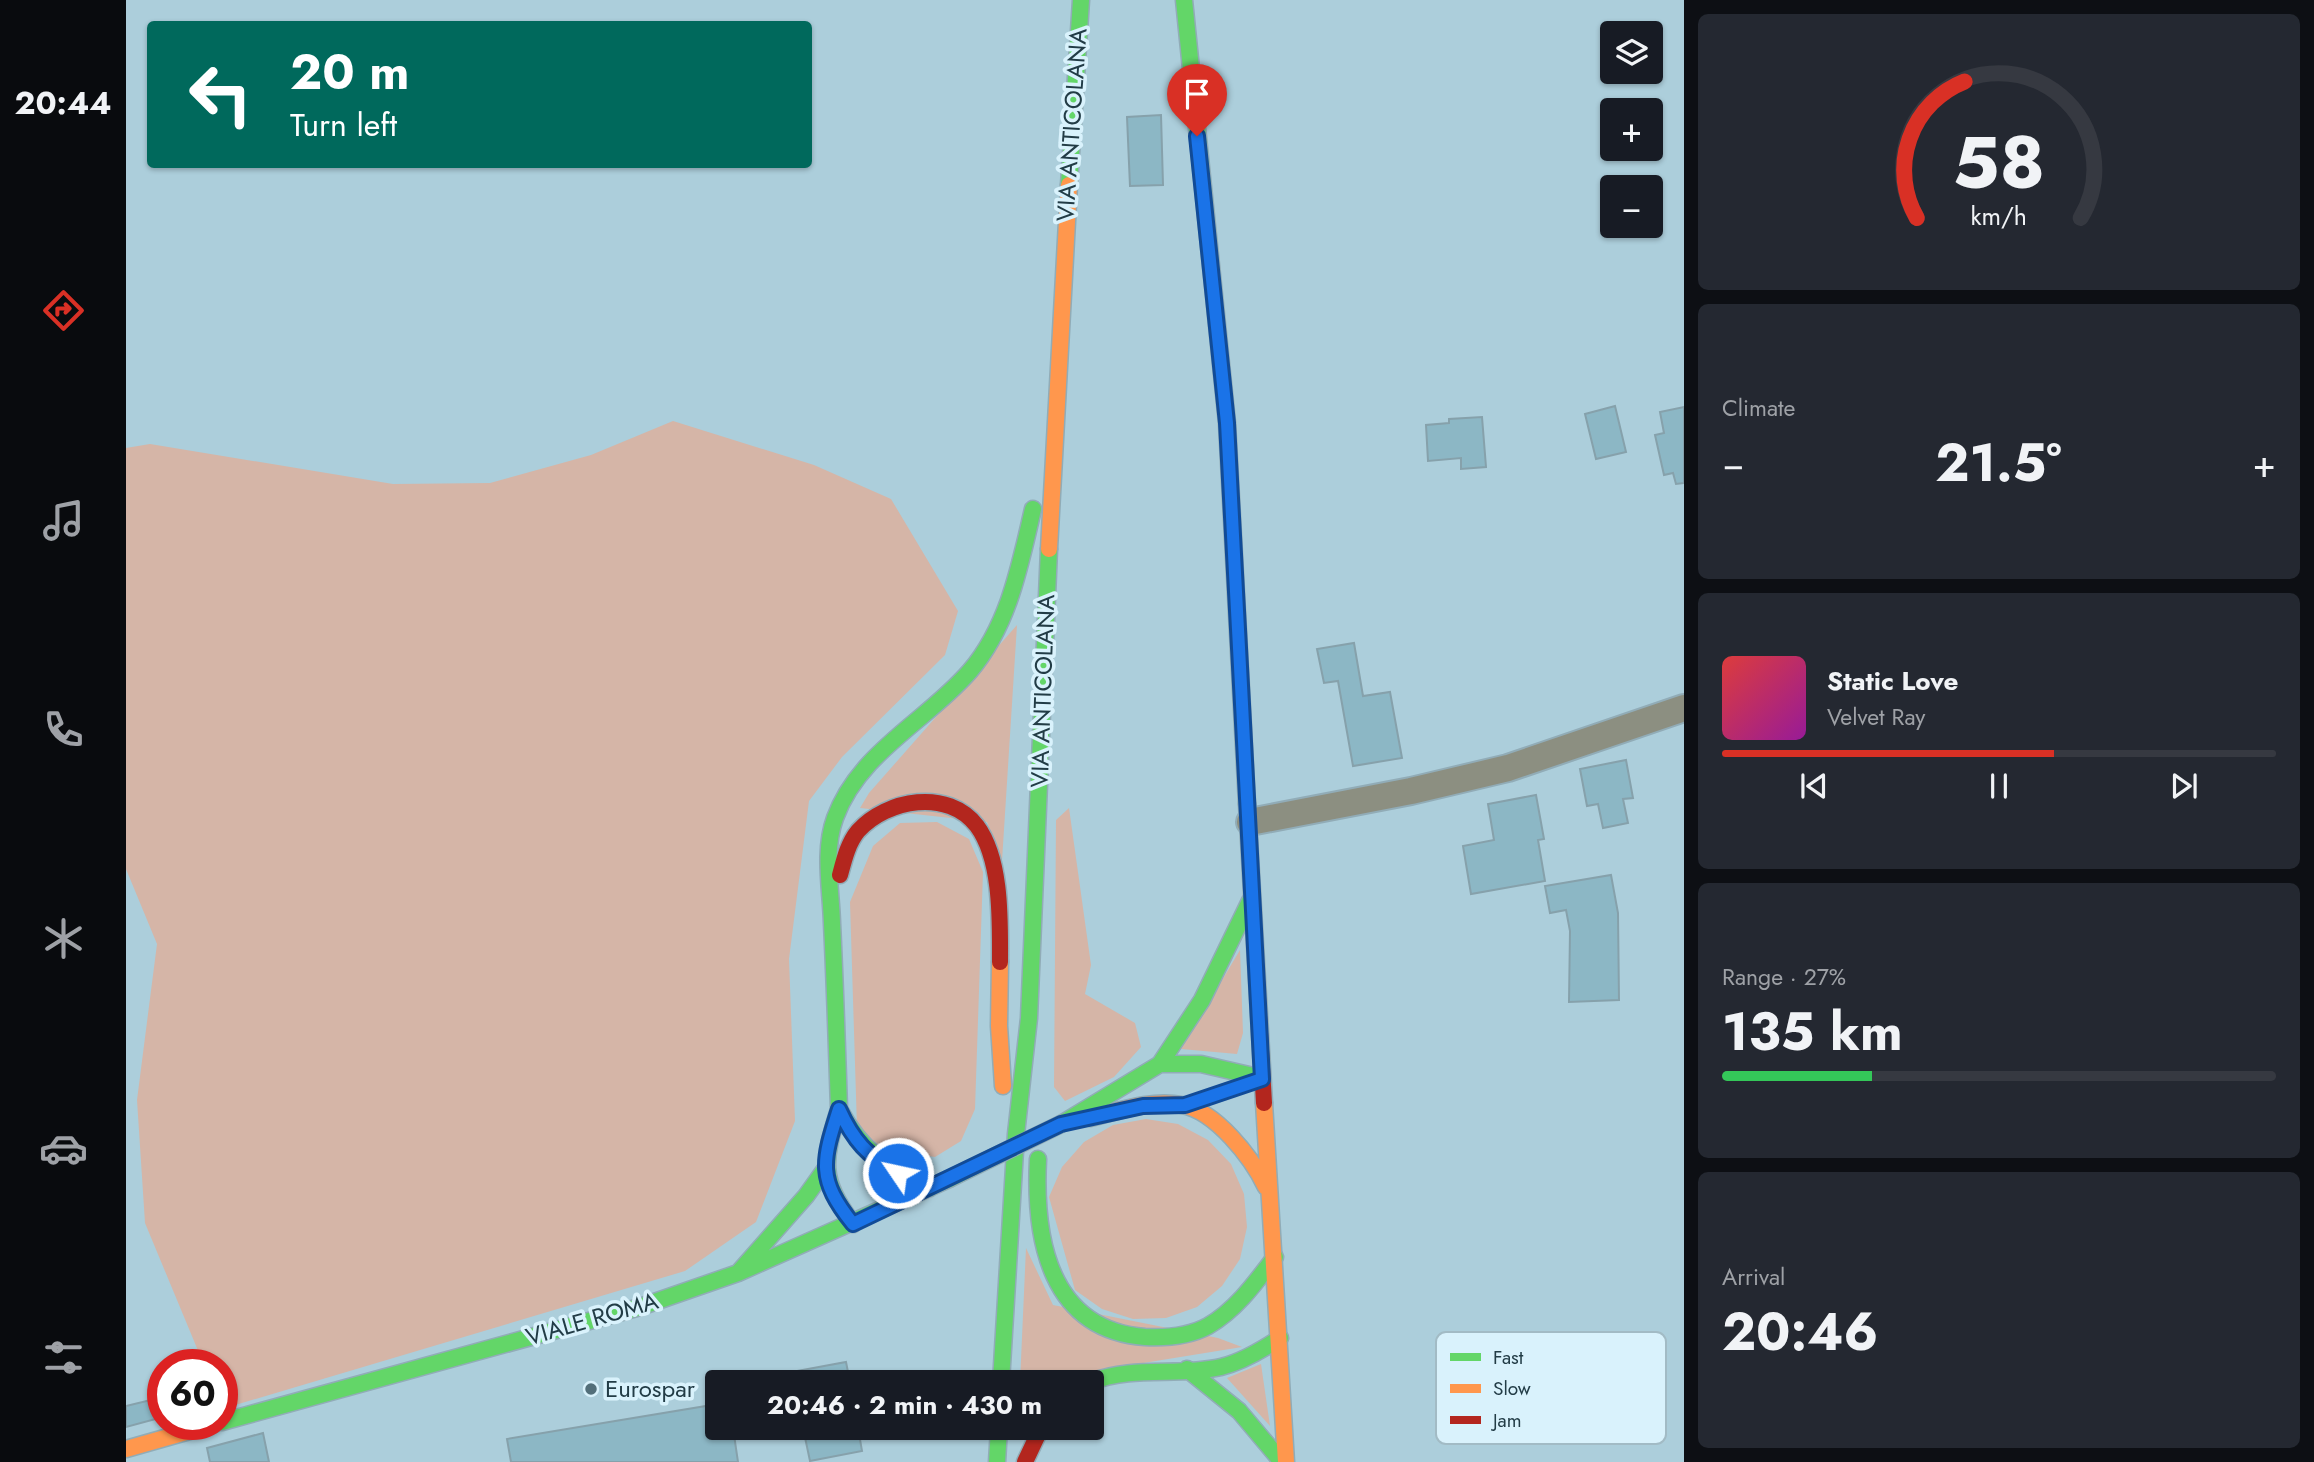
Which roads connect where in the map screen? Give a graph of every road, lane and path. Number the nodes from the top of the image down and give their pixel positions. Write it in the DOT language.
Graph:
graph roads {
  1 [pos="1081,0"];
  2 [pos="1184,0"];
  3 [pos="1055,412"];
  4 [pos="1684,708"];
  5 [pos="1250,822"];
  6 [pos="1252,897"];
  7 [pos="832,907"];
  8 [pos="1028,1018"];
  9 [pos="1160,1064"];
  10 [pos="1038,1079"];
  11 [pos="1262,1079"];
  12 [pos="1233,1090"];
  13 [pos="1208,1098"];
  14 [pos="1185,1105"];
  15 [pos="839,1109"];
  16 [pos="1038,1115"];
  17 [pos="1061,1124"];
  18 [pos="849,1132"];
  19 [pos="1016,1134"];
  20 [pos="854,1156"];
  21 [pos="826,1168"];
  22 [pos="930,1188"];
  23 [pos="1271,1197"];
  24 [pos="855,1201"];
  25 [pos="853,1224"];
  26 [pos="1275,1256"];
  27 [pos="738,1273"];
  28 [pos="1207,1327"];
  29 [pos="1229,1330"];
  30 [pos="1250,1333"];
  31 [pos="1280,1338"];
  32 [pos="1187,1369"];
  33 [pos="1002,1370"];
  34 [pos="1104,1378"];
  35 [pos="238,1418"];
  36 [pos="158,1440"];
  37 [pos="999,1440"];
  38 [pos="1036,1440"];
  39 [pos="126,1449"];
  40 [pos="998,1462"];
  41 [pos="1026,1462"];
  42 [pos="1284,1462"];
  1 -- 3 [label="main road, VIA ANTICOLANA"];
  2 -- 5 [label="main road"];
  3 -- 7 [label="main road"];
  3 -- 8 [label="main road, VIA ANTICOLANA"];
  4 -- 5 [label="street"];
  5 -- 6 [label="main road"];
  6 -- 9 [label="main road"];
  6 -- 11 [label="main road"];
  7 -- 15 [label="main road"];
  7 -- 19 [label="main road"];
  8 -- 10 [label="main road"];
  8 -- 19 [label="main road, VIA ANTICOLANA"];
  9 -- 11 [label="main road"];
  9 -- 17 [label="main road"];
  11 -- 12 [label="main road"];
  11 -- 23 [label="main road"];
  13 -- 14 [label="main road"];
  14 -- 17 [label="main road"];
  14 -- 23 [label="main road"];
  15 -- 18 [label="main road"];
  15 -- 21 [label="main road"];
  16 -- 28 [label="main road"];
  17 -- 22 [label="main road, VIALE ROMA, bridge"];
  18 -- 20 [label="main road"];
  18 -- 22 [label="main road"];
  19 -- 33 [label="main road, VIA ANTICOLANA"];
  21 -- 25 [label="main road"];
  21 -- 27 [label="main road"];
  22 -- 25 [label="main road, VIALE ROMA"];
  23 -- 26 [label="main road"];
  24 -- 25 [label="main road"];
  25 -- 27 [label="main road, VIALE ROMA"];
  26 -- 28 [label="main road"];
  26 -- 31 [label="main road"];
  27 -- 35 [label="main road, VIALE ROMA"];
  28 -- 29 [label="main road"];
  30 -- 31 [label="main road"];
  31 -- 32 [label="main road"];
  31 -- 42 [label="main road"];
  32 -- 34 [label="main road"];
  32 -- 42 [label="main road"];
  36 -- 39 [label="main road"];
  37 -- 40 [label="main road"];
  38 -- 41 [label="main road"];
}
